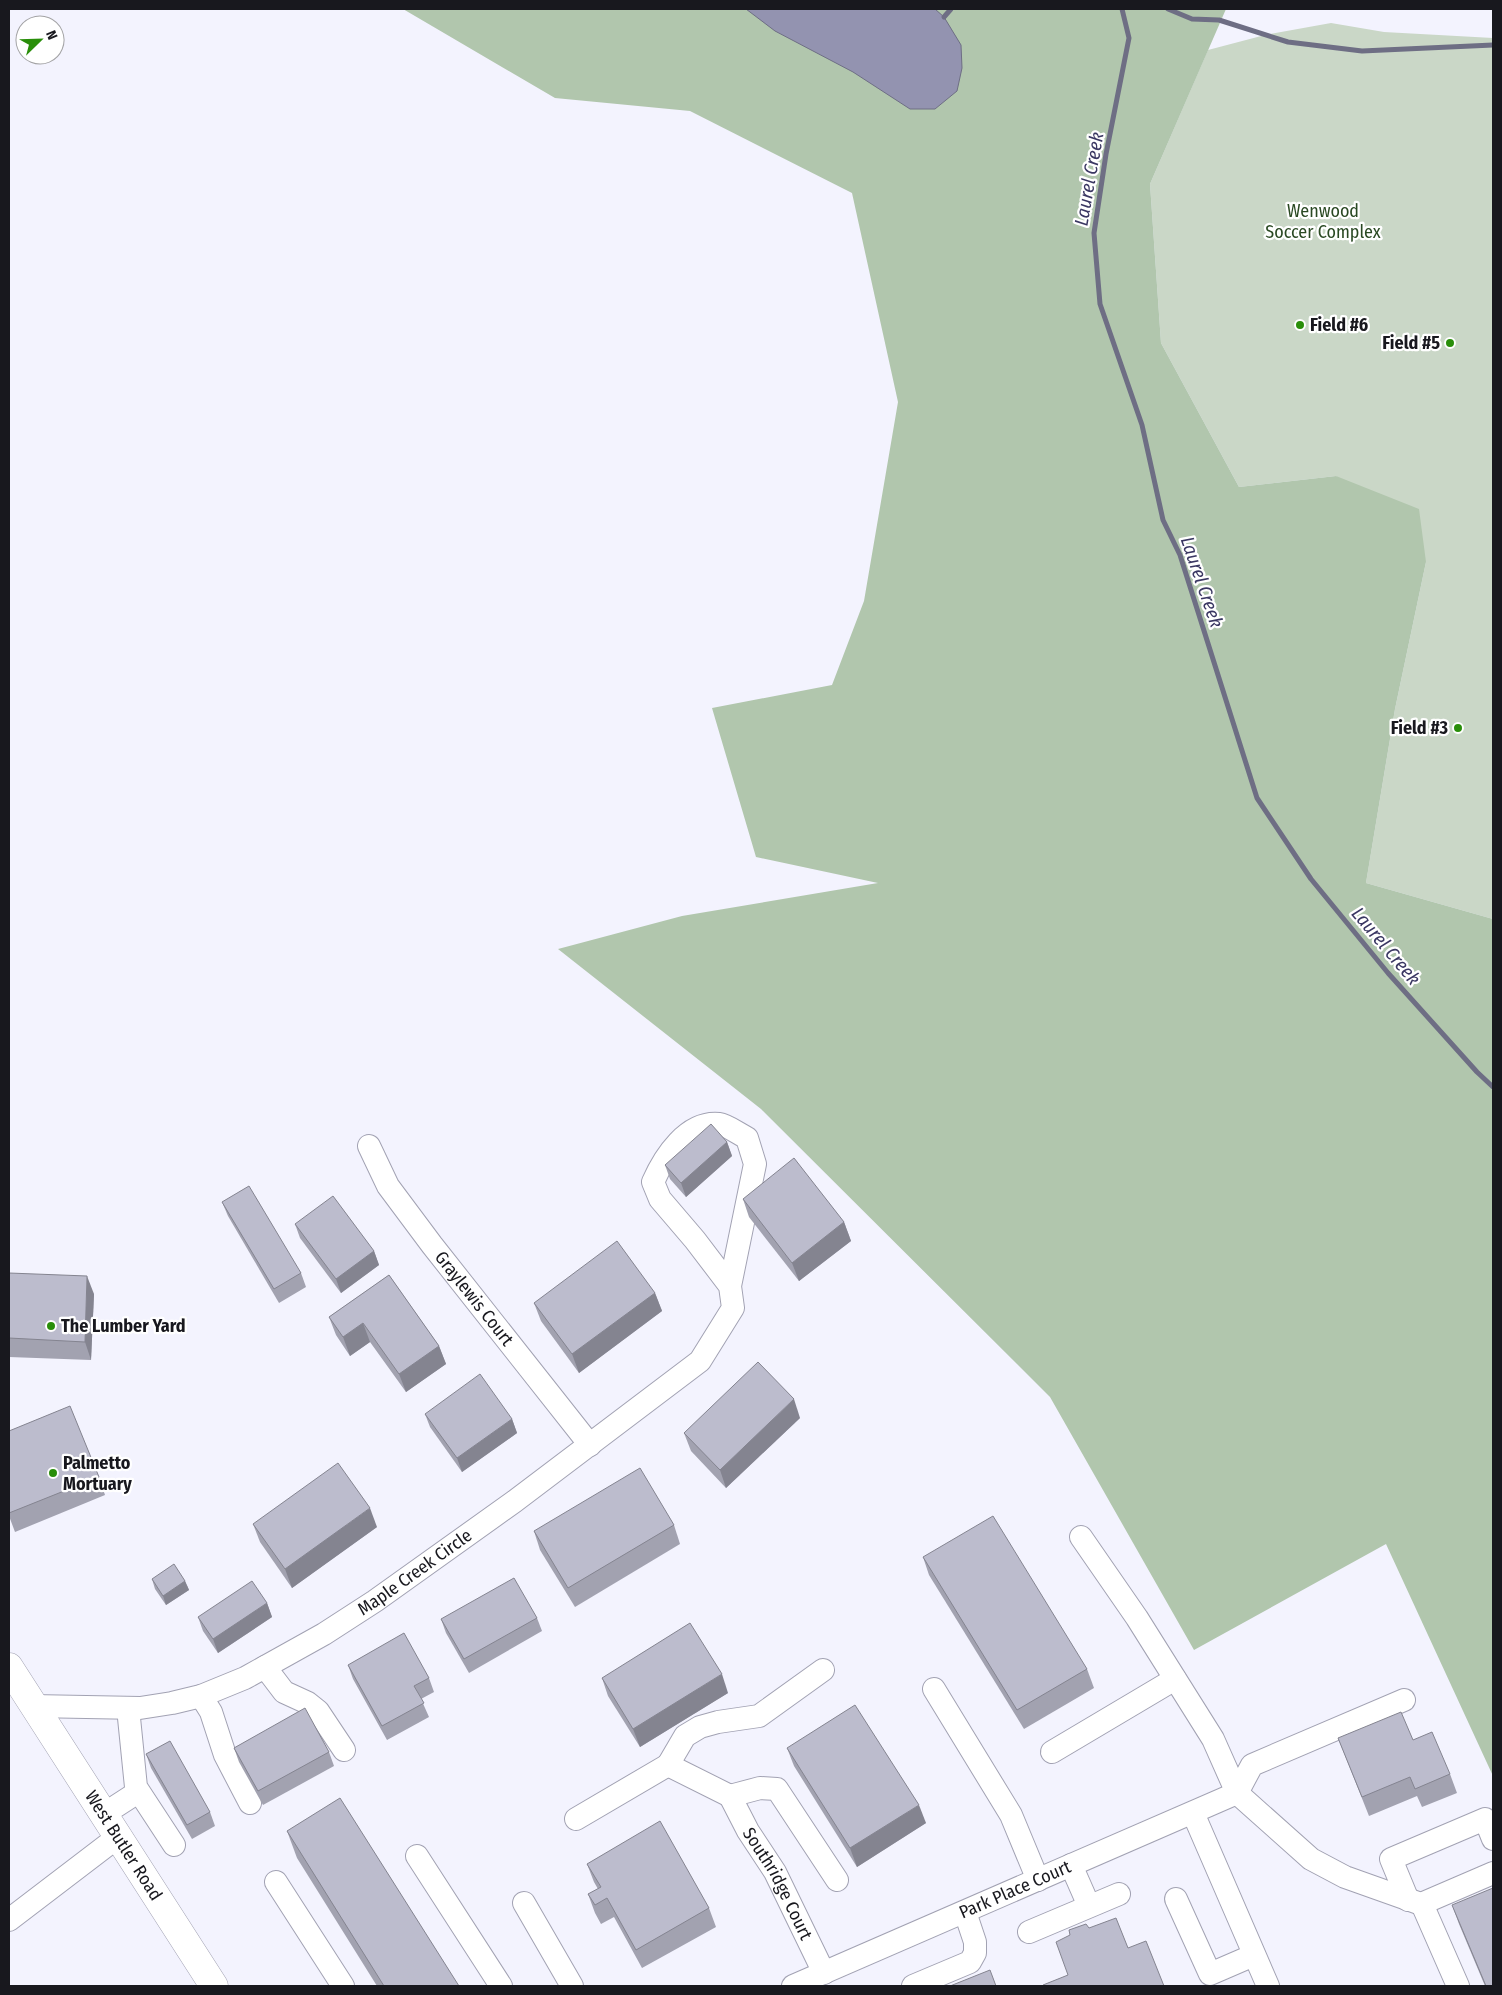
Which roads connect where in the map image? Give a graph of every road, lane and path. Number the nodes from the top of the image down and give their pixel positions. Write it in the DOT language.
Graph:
graph roads {
  1 [pos="369,1146"];
  2 [pos="731,1297"];
  3 [pos="590,1445"];
  4 [pos="1081,1537"];
  5 [pos="9,1667"];
  6 [pos="265,1667"];
  7 [pos="823,1670"];
  8 [pos="1175,1679"];
  9 [pos="934,1689"];
  10 [pos="201,1696"];
  11 [pos="1404,1700"];
  12 [pos="21,1702"];
  13 [pos="128,1708"];
  14 [pos="344,1750"];
  15 [pos="1052,1752"];
  16 [pos="668,1765"];
  17 [pos="138,1792"];
  18 [pos="1237,1793"];
  19 [pos="730,1796"];
  20 [pos="250,1803"];
  21 [pos="1193,1813"];
  22 [pos="576,1819"];
  23 [pos="111,1825"];
  24 [pos="1493,1839"];
  25 [pos="174,1845"];
  26 [pos="417,1856"];
  27 [pos="1071,1865"];
  28 [pos="1493,1874"];
  29 [pos="837,1880"];
  30 [pos="1038,1880"];
  31 [pos="276,1882"];
  32 [pos="1119,1894"];
  33 [pos="1176,1899"];
  34 [pos="524,1902"];
  35 [pos="1415,1902"];
  36 [pos="1089,1906"];
  37 [pos="965,1912"];
  38 [pos="9,1920"];
  39 [pos="1029,1932"];
  40 [pos="1254,1955"];
  41 [pos="812,1981"];
  42 [pos="214,1986"];
  43 [pos="343,1986"];
  44 [pos="501,1986"];
  45 [pos="572,1986"];
  46 [pos="913,1986"];
  47 [pos="1268,1986"];
  48 [pos="1458,1986"];
  1 -- 3 [label="street, Graylewis Court"];
  2 -- 2 [label="street"];
  2 -- 3 [label="street, Maple Creek Circle"];
  3 -- 6 [label="street, Maple Creek Circle"];
  4 -- 8 [label="street"];
  5 -- 12 [label="main road, West Butler Road"];
  6 -- 10 [label="street, Maple Creek Circle"];
  6 -- 14 [label="street"];
  7 -- 16 [label="street"];
  8 -- 15 [label="street"];
  8 -- 18 [label="street"];
  9 -- 30 [label="street"];
  10 -- 13 [label="street, Maple Creek Circle"];
  10 -- 20 [label="street"];
  11 -- 18 [label="street"];
  12 -- 13 [label="street, Maple Creek Circle"];
  12 -- 23 [label="main road, West Butler Road"];
  13 -- 17 [label="street"];
  16 -- 19 [label="street"];
  16 -- 22 [label="street"];
  17 -- 23 [label="street"];
  17 -- 25 [label="street"];
  18 -- 21 [label="street, Park Place Court"];
  18 -- 35 [label="street"];
  19 -- 29 [label="street"];
  19 -- 41 [label="street, Southridge Court"];
  21 -- 27 [label="street, Park Place Court"];
  21 -- 40 [label="street"];
  23 -- 38 [label="street"];
  23 -- 42 [label="main road, West Butler Road"];
  24 -- 35 [label="street"];
  26 -- 44 [label="street"];
  27 -- 30 [label="street, Park Place Court"];
  27 -- 36 [label="street"];
  28 -- 35 [label="street"];
  30 -- 37 [label="street, Park Place Court"];
  31 -- 43 [label="street"];
  32 -- 36 [label="street"];
  33 -- 40 [label="street"];
  34 -- 45 [label="street"];
  35 -- 48 [label="street"];
  36 -- 39 [label="street"];
  37 -- 41 [label="street, Park Place Court"];
  37 -- 46 [label="street"];
  40 -- 47 [label="street"];
}
